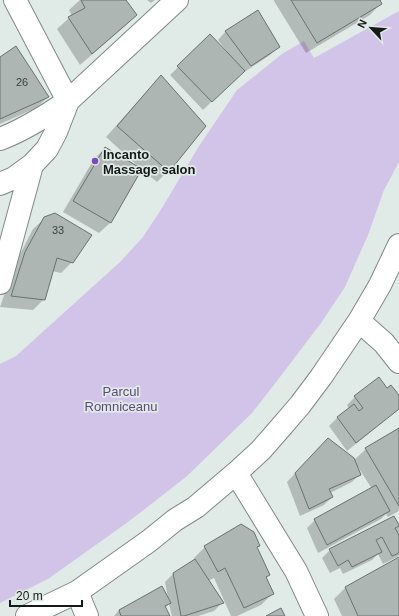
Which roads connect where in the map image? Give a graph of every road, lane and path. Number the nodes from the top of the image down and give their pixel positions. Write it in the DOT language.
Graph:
graph roads {
  1 [pos="15,0"];
  2 [pos="177,0"];
  3 [pos="68,101"];
  4 [pos="0,139"];
  5 [pos="32,165"];
  6 [pos="0,184"];
  7 [pos="399,245"];
  8 [pos="0,283"];
  9 [pos="359,321"];
  10 [pos="399,362"];
  11 [pos="236,473"];
  12 [pos="77,592"];
  13 [pos="27,616"];
  14 [pos="87,616"];
  15 [pos="317,616"];
  1 -- 3 [label="street"];
  2 -- 3 [label="street"];
  3 -- 4 [label="street"];
  3 -- 5 [label="street"];
  5 -- 6 [label="street"];
  5 -- 8 [label="street"];
  7 -- 9 [label="street"];
  9 -- 10 [label="street"];
  9 -- 11 [label="street"];
  11 -- 12 [label="street"];
  11 -- 15 [label="street"];
  12 -- 13 [label="street"];
  12 -- 14 [label="street"];
}
